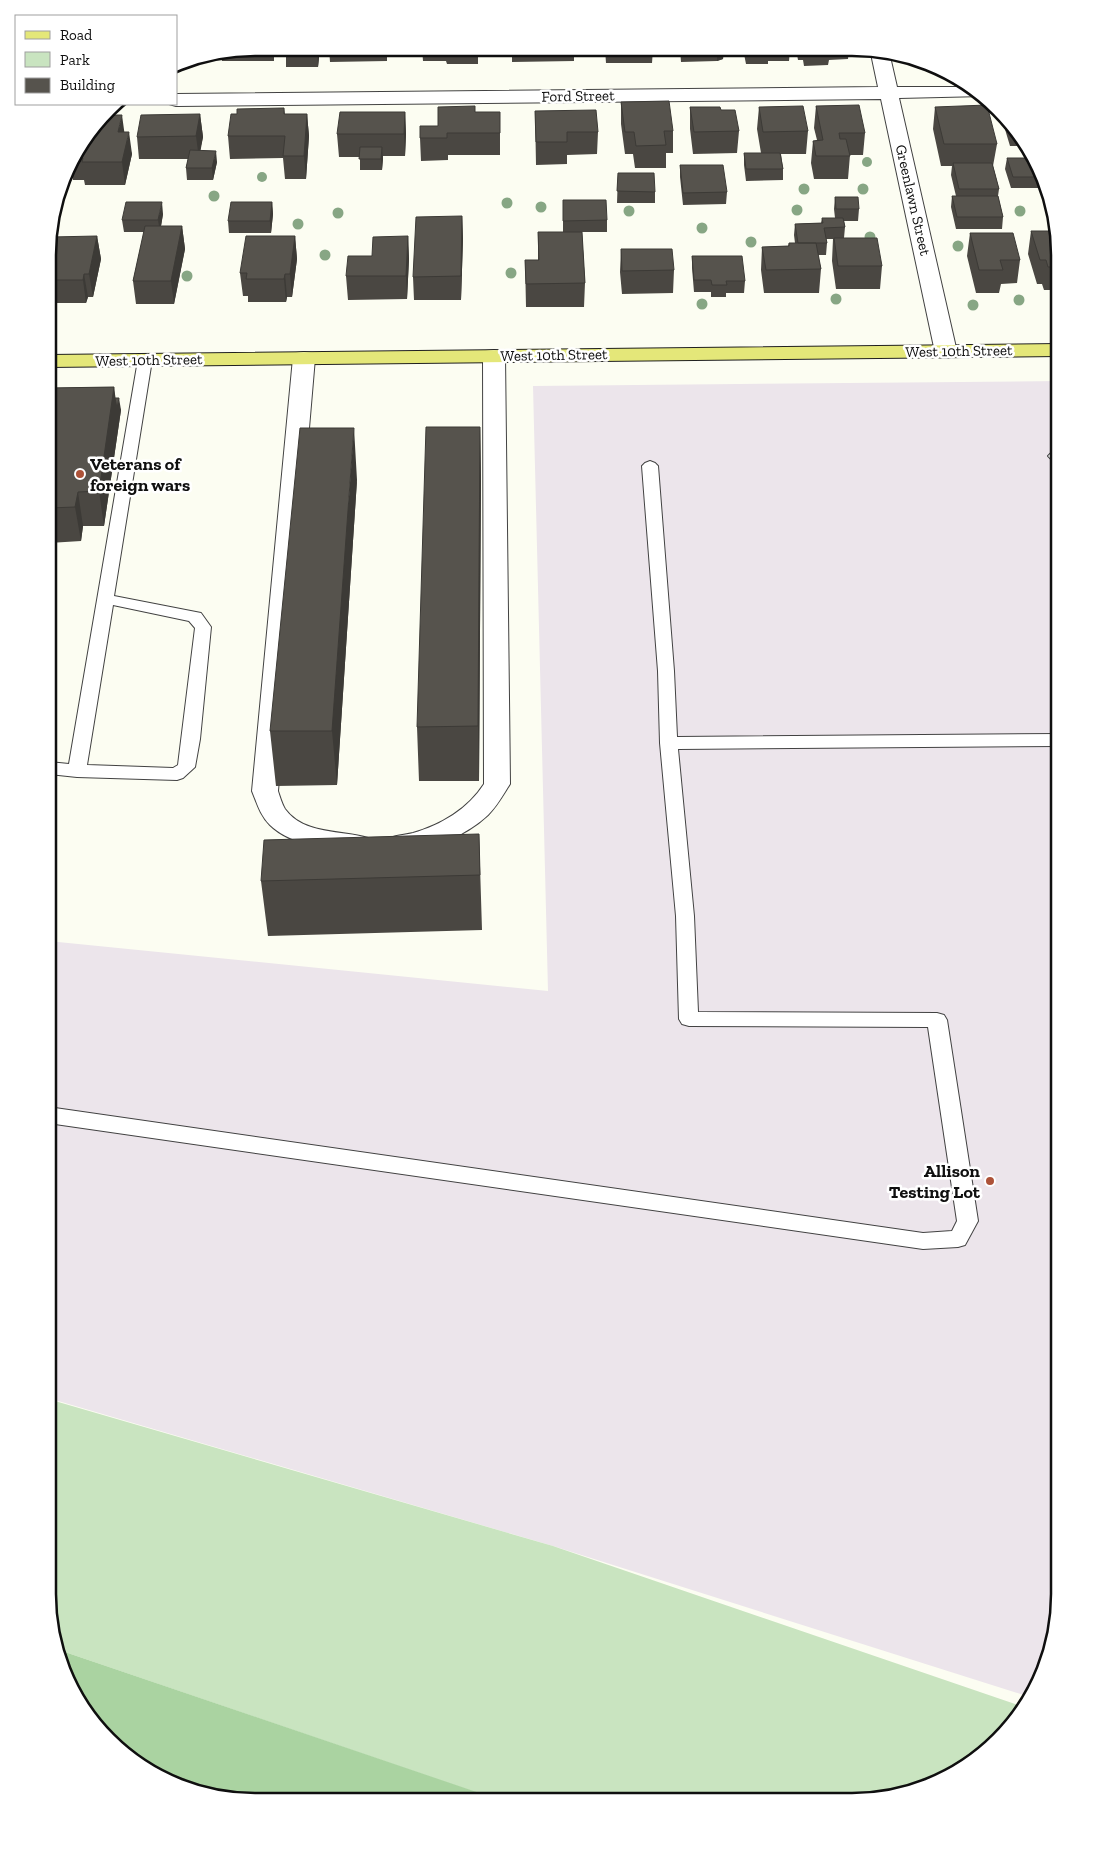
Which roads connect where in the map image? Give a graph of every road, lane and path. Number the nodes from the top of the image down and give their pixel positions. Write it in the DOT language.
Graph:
graph roads {
  1 [pos="881,58"];
  2 [pos="965,92"];
  3 [pos="889,93"];
  4 [pos="178,100"];
  5 [pos="1051,350"];
  6 [pos="946,352"];
  7 [pos="494,356"];
  8 [pos="304,358"];
  9 [pos="145,360"];
  10 [pos="56,361"];
  11 [pos="650,466"];
  12 [pos="106,599"];
  13 [pos="1051,740"];
  14 [pos="669,743"];
  15 [pos="56,769"];
  16 [pos="78,771"];
  17 [pos="56,1116"];
  1 -- 3 [label="street, Greenlawn Street"];
  2 -- 3 [label="street, Ford Street"];
  3 -- 4 [label="street, Ford Street"];
  3 -- 6 [label="street, Greenlawn Street"];
  5 -- 6 [label="main road, West 10th Street"];
  6 -- 7 [label="main road, West 10th Street"];
  7 -- 8 [label="main road, West 10th Street"];
  7 -- 8 [label="street"];
  8 -- 9 [label="main road, West 10th Street"];
  9 -- 10 [label="main road, West 10th Street"];
  9 -- 12 [label="lane"];
  11 -- 14 [label="lane"];
  12 -- 16 [label="lane"];
  12 -- 16 [label="lane"];
  13 -- 14 [label="lane"];
  14 -- 17 [label="lane"];
  15 -- 16 [label="lane"];
}
